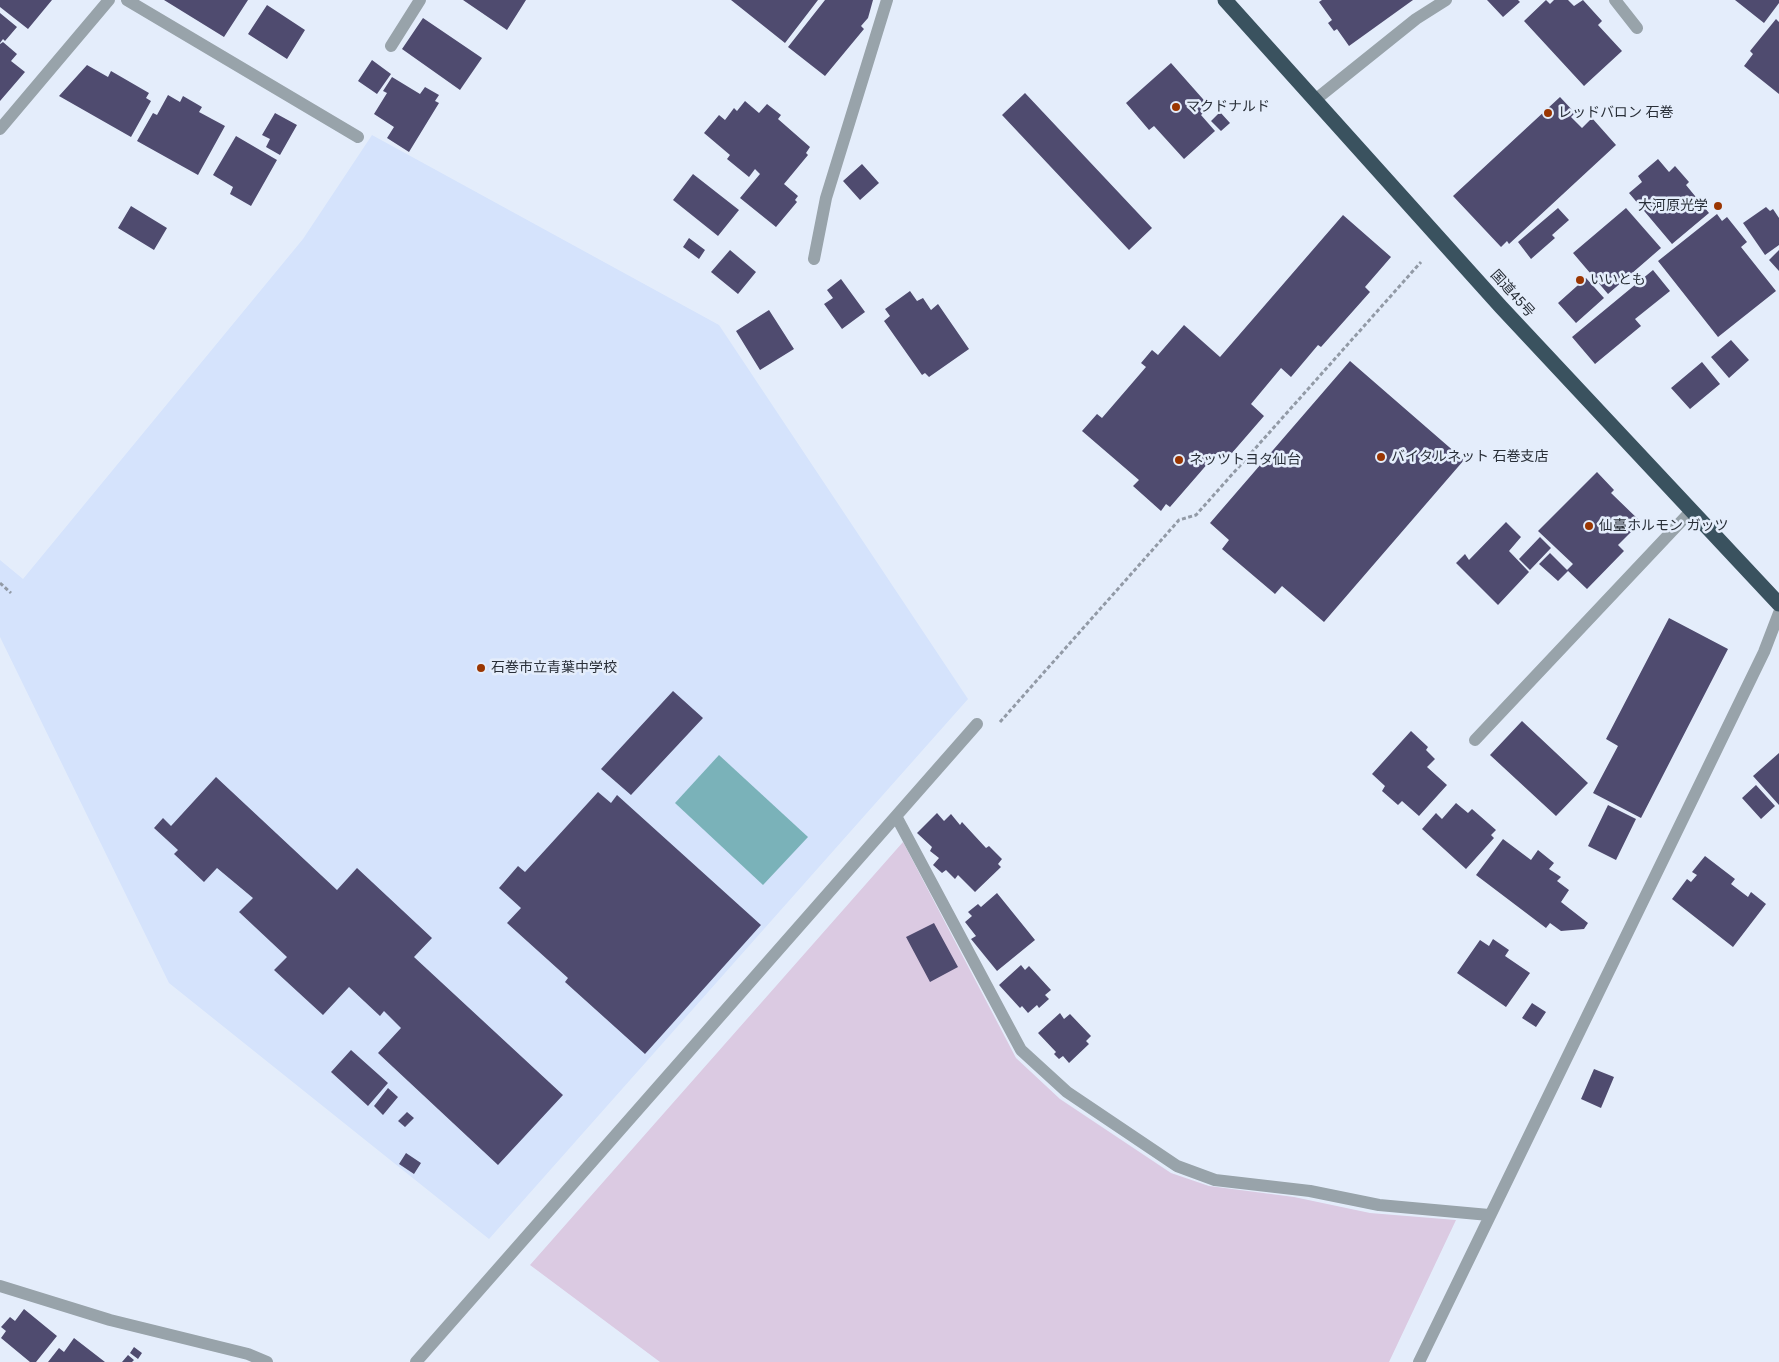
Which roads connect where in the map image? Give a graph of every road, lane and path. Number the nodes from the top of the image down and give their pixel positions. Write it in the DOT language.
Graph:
graph roads {
  1 [pos="108,0"];
  2 [pos="127,0"];
  3 [pos="420,0"];
  4 [pos="887,0"];
  5 [pos="1225,0"];
  6 [pos="1446,0"];
  7 [pos="1615,0"];
  8 [pos="1638,28"];
  9 [pos="391,46"];
  10 [pos="1315,100"];
  11 [pos="0,129"];
  12 [pos="358,137"];
  13 [pos="814,259"];
  14 [pos="1421,262"];
  15 [pos="1692,511"];
  16 [pos="0,583"];
  17 [pos="11,593"];
  18 [pos="1779,604"];
  19 [pos="1779,613"];
  20 [pos="977,724"];
  21 [pos="1476,740"];
  22 [pos="896,816"];
  23 [pos="1489,1215"];
  24 [pos="0,1286"];
  25 [pos="267,1362"];
  26 [pos="416,1362"];
  27 [pos="1419,1362"];
  1 -- 11 [label="street"];
  2 -- 12 [label="street"];
  3 -- 9 [label="street"];
  4 -- 13 [label="street"];
  5 -- 10 [label="highway, 国道45号"];
  6 -- 10 [label="street"];
  7 -- 8 [label="street"];
  10 -- 15 [label="highway, 国道45号"];
  14 -- 20 [label="path"];
  15 -- 18 [label="highway, 国道45号"];
  15 -- 21 [label="street"];
  16 -- 17 [label="path"];
  19 -- 23 [label="street"];
  20 -- 22 [label="street"];
  22 -- 23 [label="street"];
  22 -- 26 [label="street"];
  23 -- 27 [label="street"];
  24 -- 25 [label="street"];
}
